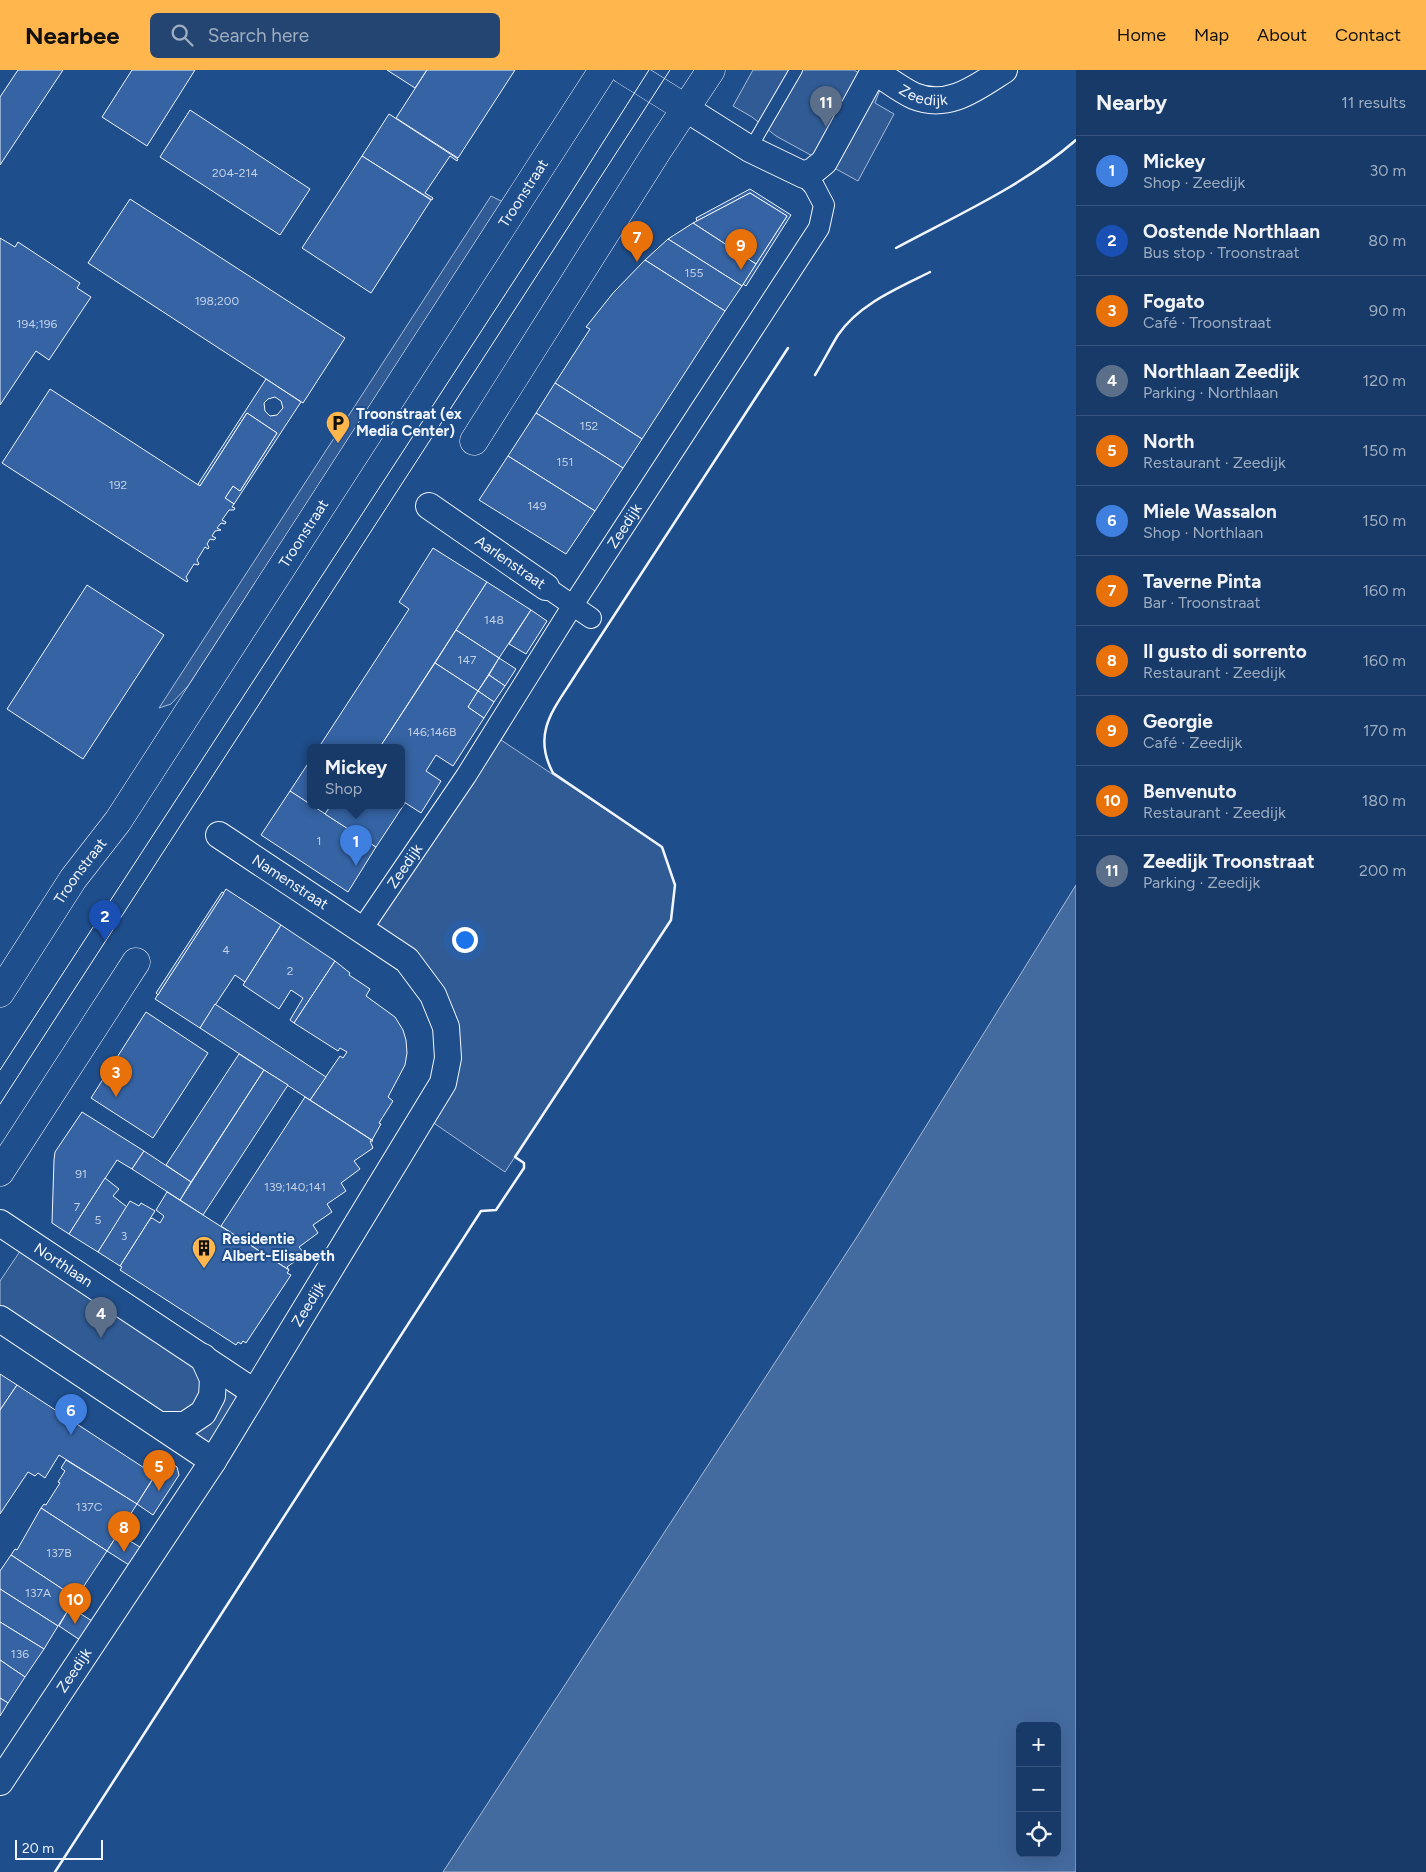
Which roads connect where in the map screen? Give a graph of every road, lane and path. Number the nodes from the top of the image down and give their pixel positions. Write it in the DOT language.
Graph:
graph roads {
  1 [pos="603,70"];
  2 [pos="624,70"];
  3 [pos="711,70"];
  4 [pos="796,70"];
  5 [pos="874,70"];
  6 [pos="1004,70"];
  7 [pos="686,108"];
  8 [pos="750,149"];
  9 [pos="804,175"];
  10 [pos="474,441"];
  11 [pos="429,506"];
  12 [pos="546,587"];
  13 [pos="573,605"];
  14 [pos="591,618"];
  15 [pos="219,835"];
  16 [pos="362,929"];
  17 [pos="136,962"];
  18 [pos="0,993"];
  19 [pos="0,1172"];
  20 [pos="0,1223"];
  21 [pos="0,1319"];
  22 [pos="203,1357"];
  23 [pos="254,1392"];
  24 [pos="161,1425"];
  25 [pos="213,1461"];
  26 [pos="0,1782"];
  1 -- 18 [label="main road, Troonstraat"];
  2 -- 7 [label="main road"];
  3 -- 7 [label="main road"];
  4 -- 8 [label="lane"];
  5 -- 6 [label="street, Zeedijk"];
  5 -- 9 [label="street, Zeedijk"];
  7 -- 8 [label="street"];
  7 -- 10 [label="main road"];
  8 -- 9 [label="street"];
  9 -- 13 [label="street, Zeedijk"];
  11 -- 12 [label="street, Aarlenstraat"];
  12 -- 13 [label="street, Aarlenstraat"];
  13 -- 14 [label="street, Aarlenstraat"];
  13 -- 16 [label="street, Zeedijk"];
  15 -- 16 [label="street, Namenstraat"];
  16 -- 23 [label="street, Zeedijk"];
  17 -- 19 [label="main road"];
  20 -- 22 [label="street, Northlaan"];
  21 -- 24 [label="street"];
  22 -- 23 [label="street, Northlaan"];
  22 -- 24 [label="street"];
  23 -- 25 [label="street, Zeedijk"];
  24 -- 25 [label="street"];
  25 -- 26 [label="street, Zeedijk"];
}
